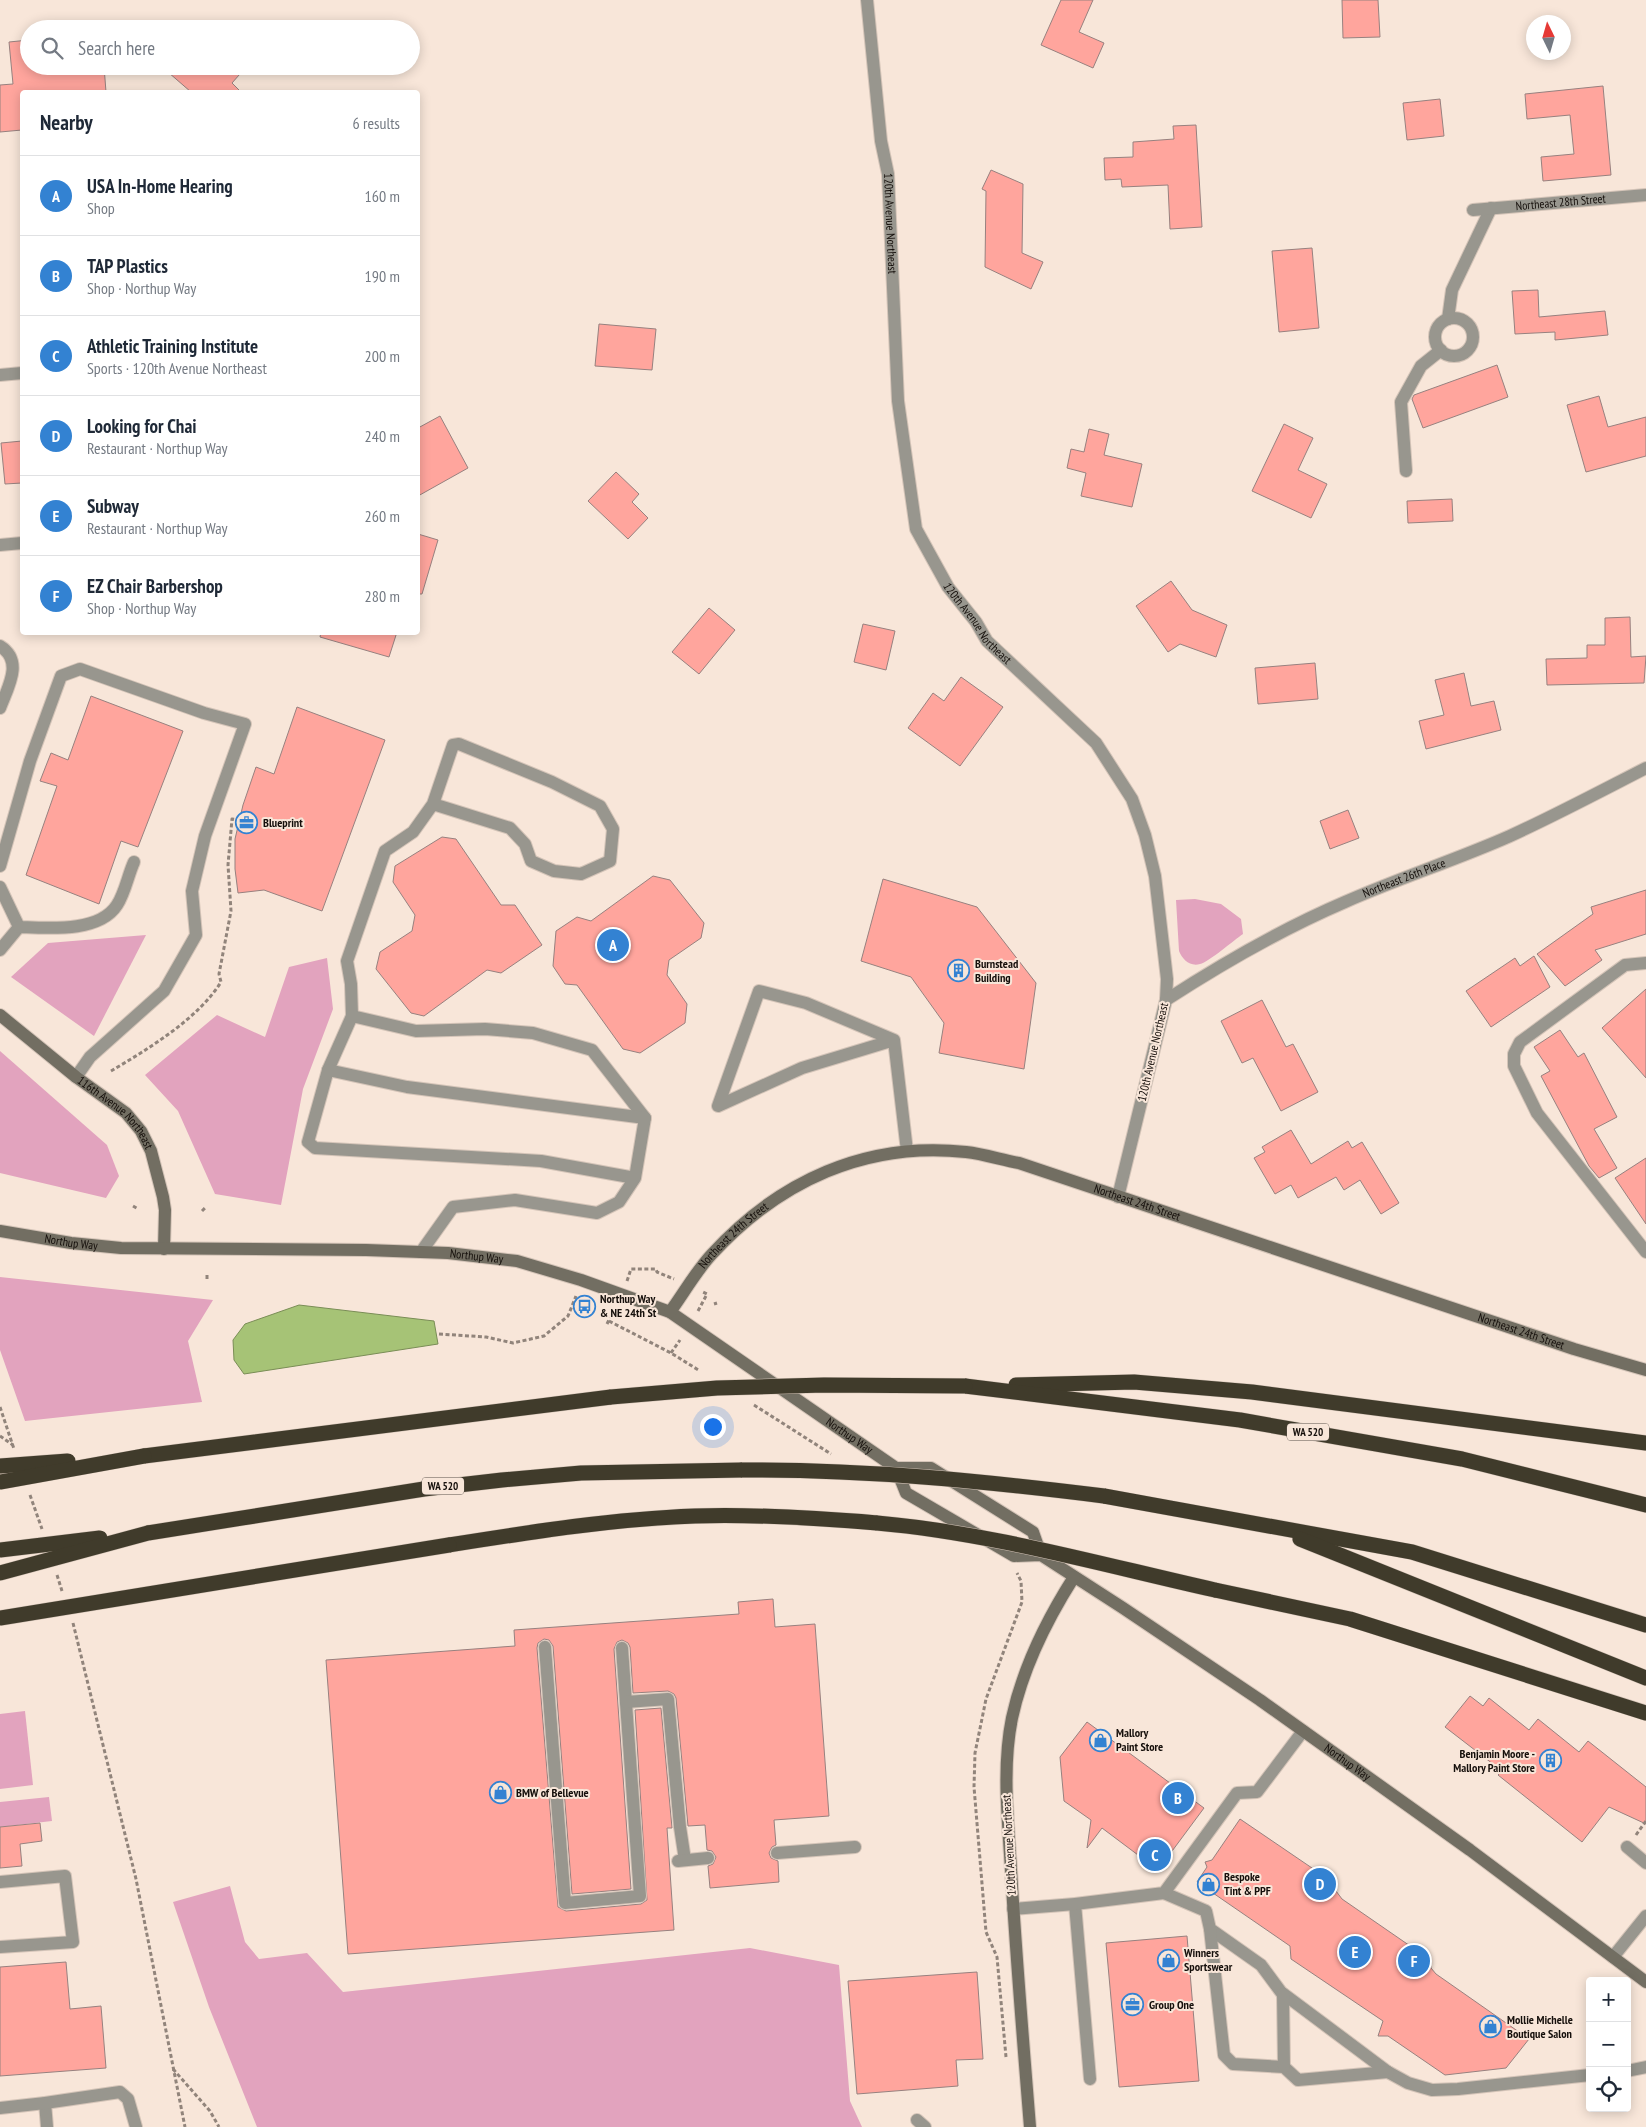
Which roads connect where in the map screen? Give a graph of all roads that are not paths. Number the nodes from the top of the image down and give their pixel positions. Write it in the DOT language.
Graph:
graph roads {
  1 [pos="867,0"];
  2 [pos="1646,195"];
  3 [pos="1491,208"];
  4 [pos="1473,210"];
  5 [pos="1448,319"];
  6 [pos="1441,350"];
  7 [pos="20,373"];
  8 [pos="0,375"];
  9 [pos="1406,471"];
  10 [pos="20,543"];
  11 [pos="0,545"];
  12 [pos="3,648"];
  13 [pos="0,708"];
  14 [pos="1646,768"];
  15 [pos="433,804"];
  16 [pos="134,862"];
  17 [pos="0,866"];
  18 [pos="0,887"];
  19 [pos="19,927"];
  20 [pos="0,950"];
  21 [pos="1646,963"];
  22 [pos="1166,1000"];
  23 [pos="0,1015"];
  24 [pos="352,1016"];
  25 [pos="894,1040"];
  26 [pos="328,1070"];
  27 [pos="76,1077"];
  28 [pos="645,1118"];
  29 [pos="906,1151"];
  30 [pos="635,1178"];
  31 [pos="1118,1197"];
  32 [pos="0,1231"];
  33 [pos="164,1249"];
  34 [pos="421,1252"];
  35 [pos="1646,1252"];
  36 [pos="670,1312"];
  37 [pos="1646,1370"];
  38 [pos="965,1386"];
  39 [pos="1646,1443"];
  40 [pos="144,1456"];
  41 [pos="0,1466"];
  42 [pos="896,1468"];
  43 [pos="0,1482"];
  44 [pos="1646,1505"];
  45 [pos="1271,1527"];
  46 [pos="148,1533"];
  47 [pos="0,1550"];
  48 [pos="1041,1555"];
  49 [pos="0,1573"];
  50 [pos="1074,1576"];
  51 [pos="0,1618"];
  52 [pos="1646,1625"];
  53 [pos="544,1647"];
  54 [pos="622,1648"];
  55 [pos="1646,1678"];
  56 [pos="626,1702"];
  57 [pos="1646,1713"];
  58 [pos="1303,1731"];
  59 [pos="855,1847"];
  60 [pos="1627,1847"];
  61 [pos="777,1853"];
  62 [pos="708,1858"];
  63 [pos="1646,1863"];
  64 [pos="0,1882"];
  65 [pos="1164,1893"];
  66 [pos="1075,1904"];
  67 [pos="1013,1909"];
  68 [pos="1646,1916"];
  69 [pos="1210,1929"];
  70 [pos="0,1947"];
  71 [pos="1613,1957"];
  72 [pos="1646,1982"];
  73 [pos="1283,1994"];
  74 [pos="1284,2067"];
  75 [pos="1646,2067"];
  76 [pos="1631,2070"];
  77 [pos="1388,2072"];
  78 [pos="1586,2075"];
  79 [pos="1090,2079"];
  80 [pos="45,2103"];
  81 [pos="0,2108"];
  82 [pos="47,2127"];
  83 [pos="136,2127"];
  84 [pos="1030,2127"];
  1 -- 22 [label="street, 120th Avenue Northeast"];
  2 -- 3 [label="street, Northeast 28th Street"];
  3 -- 4 [label="street, Northeast 28th Street"];
  3 -- 5 [label="street"];
  5 -- 6 [label="street"];
  5 -- 6 [label="street"];
  6 -- 9 [label="street"];
  7 -- 8 [label="street"];
  10 -- 11 [label="street"];
  12 -- 13 [label="street"];
  14 -- 22 [label="street, Northeast 26th Place"];
  15 -- 15 [label="street"];
  15 -- 24 [label="street"];
  16 -- 19 [label="street"];
  17 -- 27 [label="street"];
  18 -- 19 [label="street"];
  19 -- 20 [label="street"];
  21 -- 35 [label="street"];
  22 -- 31 [label="street, 120th Avenue Northeast"];
  23 -- 27 [label="main road, 116th Avenue Northeast"];
  24 -- 26 [label="street"];
  24 -- 28 [label="street"];
  25 -- 25 [label="street"];
  25 -- 29 [label="street"];
  26 -- 28 [label="street"];
  26 -- 30 [label="street"];
  27 -- 33 [label="main road, 116th Avenue Northeast"];
  28 -- 30 [label="street"];
  29 -- 31 [label="main road, Northeast 24th Street"];
  29 -- 36 [label="main road, Northeast 24th Street"];
  30 -- 34 [label="street"];
  31 -- 37 [label="main road, Northeast 24th Street"];
  32 -- 33 [label="main road, Northup Way"];
  33 -- 34 [label="main road, Northup Way"];
  34 -- 36 [label="main road, Northup Way"];
  36 -- 42 [label="main road, Northup Way"];
  38 -- 39 [label="highway"];
  38 -- 40 [label="highway, WA 520, bridge"];
  38 -- 44 [label="highway, WA 520"];
  40 -- 41 [label="highway, bridge"];
  40 -- 43 [label="highway, WA 520, bridge"];
  42 -- 48 [label="main road"];
  42 -- 48 [label="main road"];
  45 -- 46 [label="highway, WA 520, bridge"];
  45 -- 52 [label="highway, WA 520"];
  45 -- 55 [label="highway"];
  46 -- 47 [label="highway, WA 520, bridge"];
  46 -- 49 [label="highway, bridge"];
  48 -- 50 [label="main road, Northup Way"];
  50 -- 58 [label="main road, Northup Way"];
  50 -- 67 [label="main road, 120th Avenue Northeast"];
  51 -- 57 [label="highway, bridge"];
  53 -- 56 [label="street"];
  54 -- 56 [label="street"];
  56 -- 62 [label="street"];
  58 -- 65 [label="street"];
  58 -- 71 [label="main road, Northup Way"];
  59 -- 61 [label="street"];
  60 -- 63 [label="street"];
  64 -- 70 [label="street"];
  65 -- 66 [label="street"];
  65 -- 69 [label="street"];
  66 -- 67 [label="street"];
  66 -- 79 [label="street"];
  67 -- 84 [label="main road, 120th Avenue Northeast"];
  68 -- 71 [label="street"];
  69 -- 73 [label="street"];
  69 -- 74 [label="street"];
  71 -- 72 [label="main road, Northup Way"];
  73 -- 74 [label="street"];
  73 -- 77 [label="street"];
  74 -- 77 [label="street"];
  75 -- 76 [label="street"];
  77 -- 78 [label="street"];
  80 -- 81 [label="street"];
  80 -- 82 [label="street"];
  80 -- 83 [label="street"];
}
